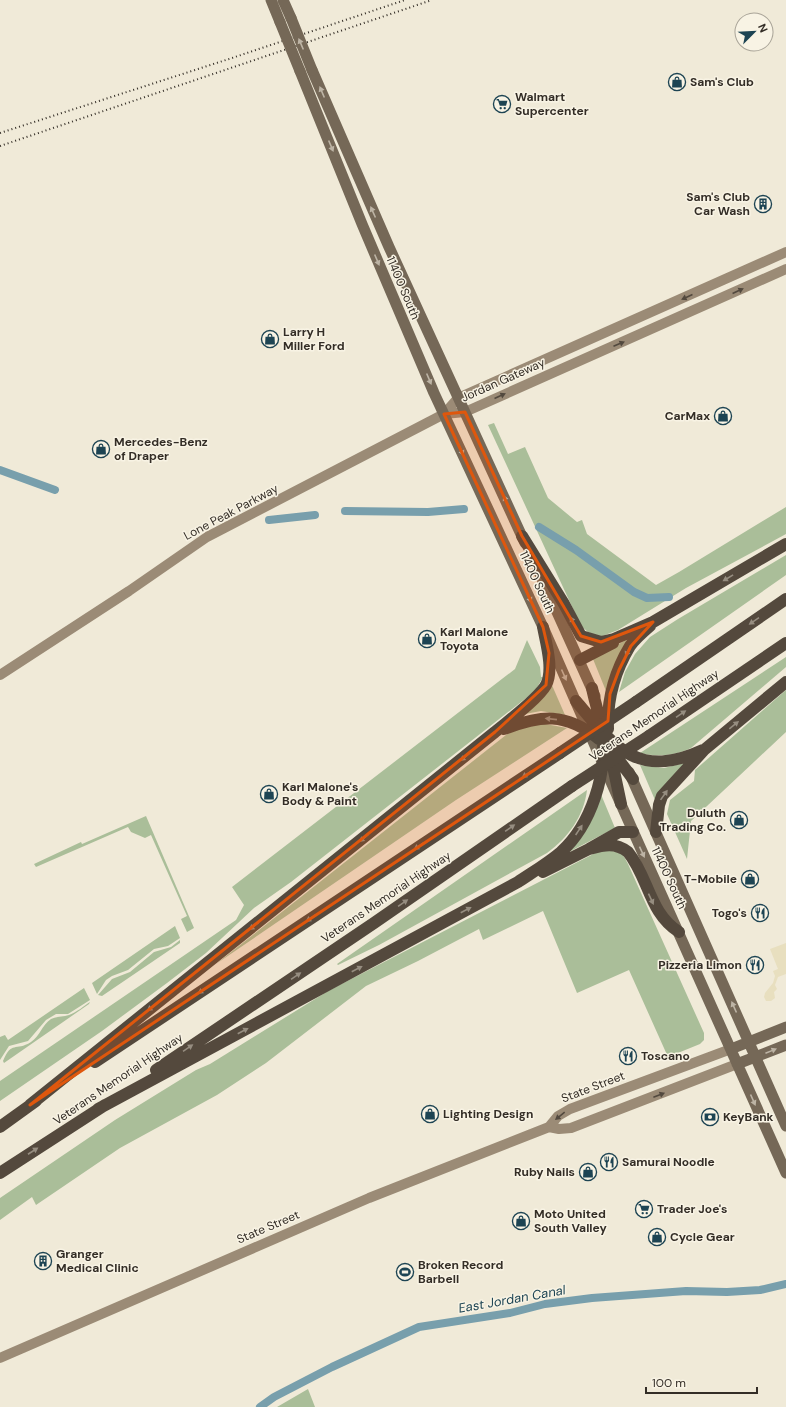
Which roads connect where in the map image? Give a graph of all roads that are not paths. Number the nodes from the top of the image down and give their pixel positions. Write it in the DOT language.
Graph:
graph roads {
  1 [pos="271,0"];
  2 [pos="283,0"];
  3 [pos="285,20"];
  4 [pos="786,252"];
  5 [pos="786,269"];
  6 [pos="458,398"];
  7 [pos="465,412"];
  8 [pos="444,414"];
  9 [pos="522,536"];
  10 [pos="786,544"];
  11 [pos="786,599"];
  12 [pos="653,622"];
  13 [pos="543,627"];
  14 [pos="629,632"];
  15 [pos="786,643"];
  16 [pos="580,660"];
  17 [pos="0,675"];
  18 [pos="786,682"];
  19 [pos="592,688"];
  20 [pos="576,701"];
  21 [pos="588,730"];
  22 [pos="495,732"];
  23 [pos="608,739"];
  24 [pos="704,750"];
  25 [pos="603,764"];
  26 [pos="633,779"];
  27 [pos="621,804"];
  28 [pos="633,832"];
  29 [pos="656,832"];
  30 [pos="589,850"];
  31 [pos="518,882"];
  32 [pos="679,932"];
  33 [pos="786,1028"];
  34 [pos="750,1042"];
  35 [pos="786,1045"];
  36 [pos="731,1049"];
  37 [pos="756,1057"];
  38 [pos="737,1064"];
  39 [pos="30,1105"];
  40 [pos="98,1109"];
  41 [pos="786,1126"];
  42 [pos="0,1127"];
  43 [pos="549,1127"];
  44 [pos="0,1173"];
  45 [pos="786,1173"];
  46 [pos="0,1358"];
  1 -- 3 [label="main road, 11400 South"];
  2 -- 3 [label="main road, 11400 South"];
  6 -- 3 [label="main road, 11400 South, one-way, bridge"];
  3 -- 8 [label="main road, 11400 South, one-way, bridge"];
  4 -- 6 [label="main road, Jordan Gateway, one-way"];
  7 -- 5 [label="main road, Jordan Gateway, one-way"];
  6 -- 7 [label="main road, 11400 South"];
  6 -- 8 [label="main road, Jordan Gateway"];
  7 -- 8 [label="main road, Jordan Gateway"];
  9 -- 7 [label="main road, 11400 South, one-way"];
  8 -- 13 [label="main road, 11400 South, one-way"];
  8 -- 17 [label="main road, Lone Peak Parkway"];
  14 -- 9 [label="highway, one-way"];
  9 -- 16 [label="main road, 11400 South"];
  10 -- 12 [label="highway, one-way"];
  11 -- 39 [label="highway, Veterans Memorial Highway, one-way, bridge"];
  12 -- 14 [label="highway"];
  12 -- 23 [label="highway, one-way"];
  13 -- 20 [label="main road, 11400 South, one-way"];
  13 -- 22 [label="highway"];
  14 -- 16 [label="highway"];
  40 -- 15 [label="highway, Veterans Memorial Highway, one-way, bridge"];
  16 -- 19 [label="main road, 11400 South"];
  24 -- 18 [label="highway, one-way"];
  19 -- 23 [label="highway"];
  20 -- 21 [label="main road, 11400 South"];
  20 -- 23 [label="highway"];
  21 -- 22 [label="highway, one-way"];
  21 -- 23 [label="highway"];
  21 -- 25 [label="main road, 11400 South"];
  22 -- 39 [label="highway, one-way"];
  23 -- 24 [label="highway"];
  23 -- 25 [label="highway"];
  23 -- 26 [label="highway"];
  23 -- 27 [label="highway"];
  29 -- 24 [label="highway, one-way"];
  25 -- 27 [label="main road, 11400 South"];
  31 -- 25 [label="highway, one-way"];
  26 -- 29 [label="main road, 11400 South"];
  27 -- 28 [label="main road, 11400 South"];
  28 -- 30 [label="highway"];
  28 -- 32 [label="main road, 11400 South, one-way"];
  34 -- 29 [label="main road, 11400 South, one-way"];
  30 -- 31 [label="highway"];
  30 -- 32 [label="highway, one-way"];
  40 -- 31 [label="highway, one-way"];
  32 -- 36 [label="main road, 11400 South"];
  33 -- 34 [label="main road, State Street"];
  34 -- 36 [label="main road, State Street"];
  34 -- 37 [label="main road, 11400 South"];
  37 -- 35 [label="main road, State Street, one-way"];
  36 -- 38 [label="main road, 11400 South"];
  36 -- 43 [label="main road, State Street, one-way"];
  37 -- 38 [label="main road, State Street"];
  37 -- 41 [label="main road, 11400 South"];
  43 -- 38 [label="main road, State Street, one-way"];
  38 -- 45 [label="main road, 11400 South, one-way"];
  39 -- 42 [label="highway, Veterans Memorial Highway"];
  44 -- 40 [label="highway, Veterans Memorial Highway, one-way"];
  43 -- 46 [label="main road, State Street"];
}
